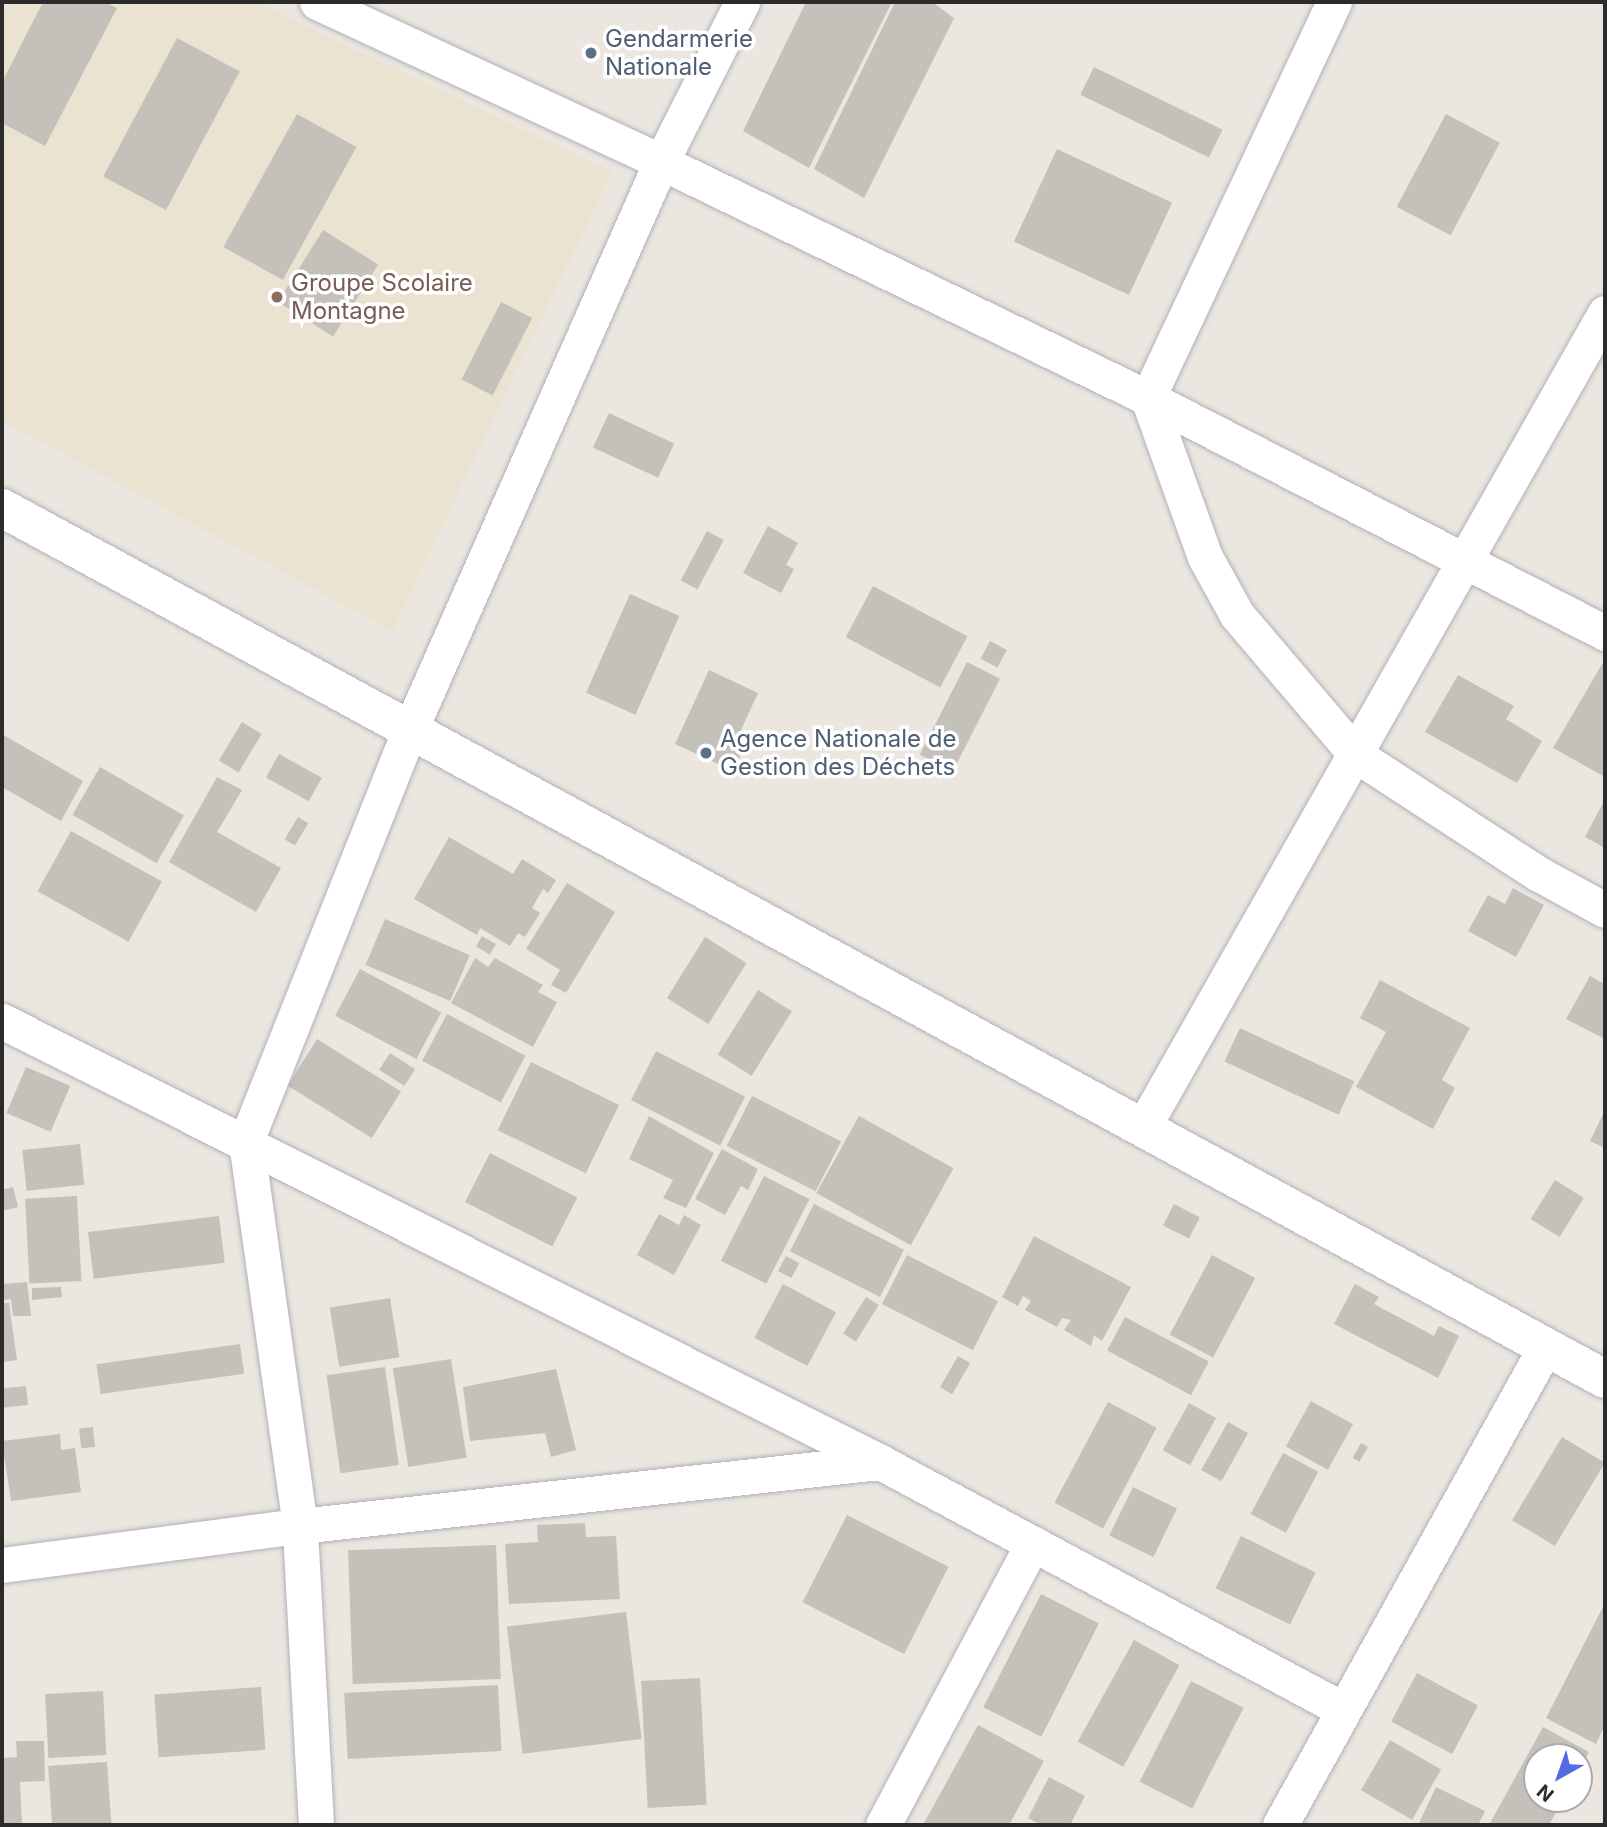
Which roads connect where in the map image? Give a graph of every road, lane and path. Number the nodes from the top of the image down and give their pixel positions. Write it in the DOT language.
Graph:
graph roads {
  1 [pos="317,2"];
  2 [pos="742,2"];
  3 [pos="1334,2"];
  4 [pos="662,162"];
  5 [pos="1605,313"];
  6 [pos="1148,398"];
  7 [pos="2,508"];
  8 [pos="1466,561"];
  9 [pos="1605,633"];
  10 [pos="409,733"];
  11 [pos="1356,755"];
  12 [pos="1605,910"];
  13 [pos="2,1021"];
  14 [pos="1143,1127"];
  15 [pos="246,1140"];
  16 [pos="1545,1348"];
  17 [pos="1605,1379"];
  18 [pos="880,1462"];
  19 [pos="300,1526"];
  20 [pos="1033,1543"];
  21 [pos="2,1565"];
  22 [pos="1342,1709"];
  23 [pos="316,1825"];
  24 [pos="883,1825"];
  25 [pos="1280,1825"];
  1 -- 4 [label="street"];
  2 -- 4 [label="street"];
  3 -- 6 [label="street"];
  4 -- 6 [label="street"];
  4 -- 10 [label="street"];
  5 -- 8 [label="street"];
  6 -- 8 [label="street"];
  6 -- 11 [label="street"];
  7 -- 10 [label="street"];
  8 -- 9 [label="street"];
  8 -- 11 [label="street"];
  10 -- 14 [label="street"];
  10 -- 15 [label="street"];
  11 -- 12 [label="street"];
  11 -- 14 [label="street"];
  13 -- 15 [label="street"];
  14 -- 16 [label="street"];
  15 -- 18 [label="street"];
  15 -- 19 [label="street"];
  16 -- 17 [label="street"];
  16 -- 22 [label="street"];
  18 -- 19 [label="street"];
  18 -- 20 [label="street"];
  19 -- 21 [label="street"];
  19 -- 23 [label="street"];
  20 -- 22 [label="street"];
  20 -- 24 [label="street"];
  22 -- 25 [label="street"];
}
